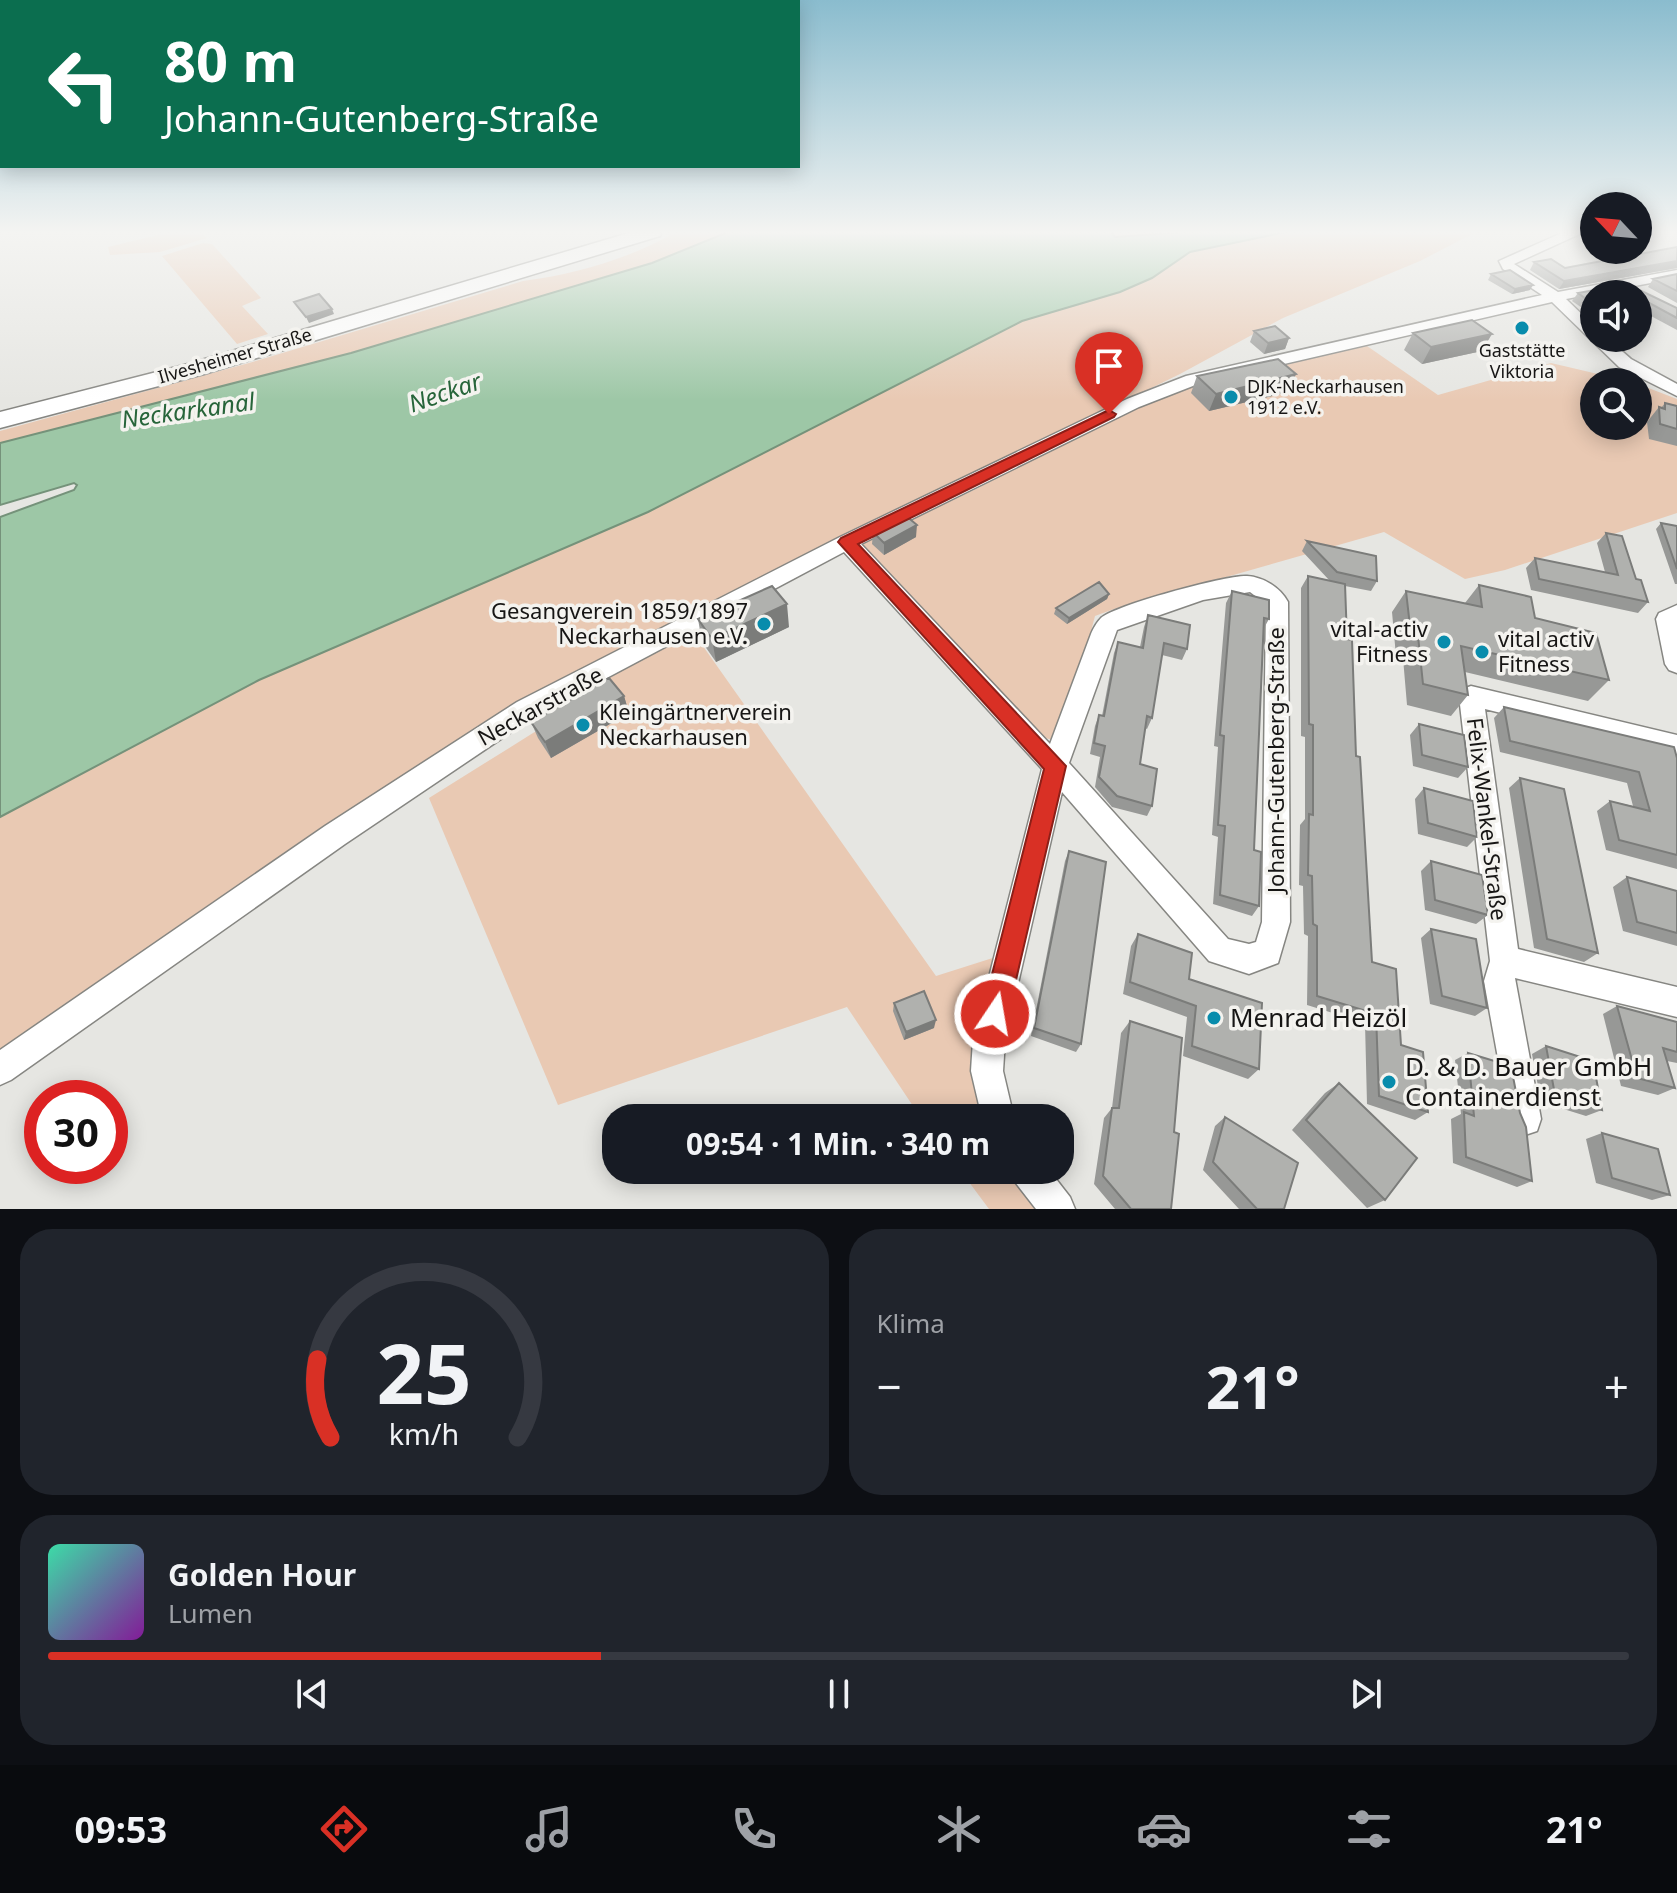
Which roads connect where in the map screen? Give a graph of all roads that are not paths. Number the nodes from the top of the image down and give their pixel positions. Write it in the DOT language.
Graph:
graph roads {
  1 [pos="465,288"];
  2 [pos="1542,288"];
  3 [pos="1580,292"];
  4 [pos="1555,297"];
  5 [pos="1580,322"];
  6 [pos="1612,352"];
  7 [pos="1677,391"];
  8 [pos="0,420"];
  9 [pos="847,542"];
  10 [pos="1677,613"];
  11 [pos="1677,664"];
  12 [pos="1677,746"];
  13 [pos="1055,766"];
  14 [pos="1505,961"];
  15 [pos="1677,1002"];
  16 [pos="0,1069"];
  17 [pos="995,1104"];
  18 [pos="1525,1119"];
  19 [pos="1038,1184"];
  20 [pos="1058,1209"];
  1 -- 8 [label="main road, Ilvesheimer Straße"];
  2 -- 4 [label="street"];
  3 -- 4 [label="street, Neckarstraße"];
  4 -- 5 [label="street"];
  4 -- 9 [label="street, Neckarstraße"];
  6 -- 7 [label="street"];
  9 -- 13 [label="street, Johann-Gutenberg-Straße"];
  9 -- 16 [label="street, Neckarstraße"];
  10 -- 11 [label="street"];
  12 -- 14 [label="street, Felix-Wankel-Straße"];
  13 -- 13 [label="street, Johann-Gutenberg-Straße"];
  13 -- 17 [label="street"];
  14 -- 15 [label="street"];
  14 -- 18 [label="street, Felix-Wankel-Straße"];
  19 -- 20 [label="street"];
}
